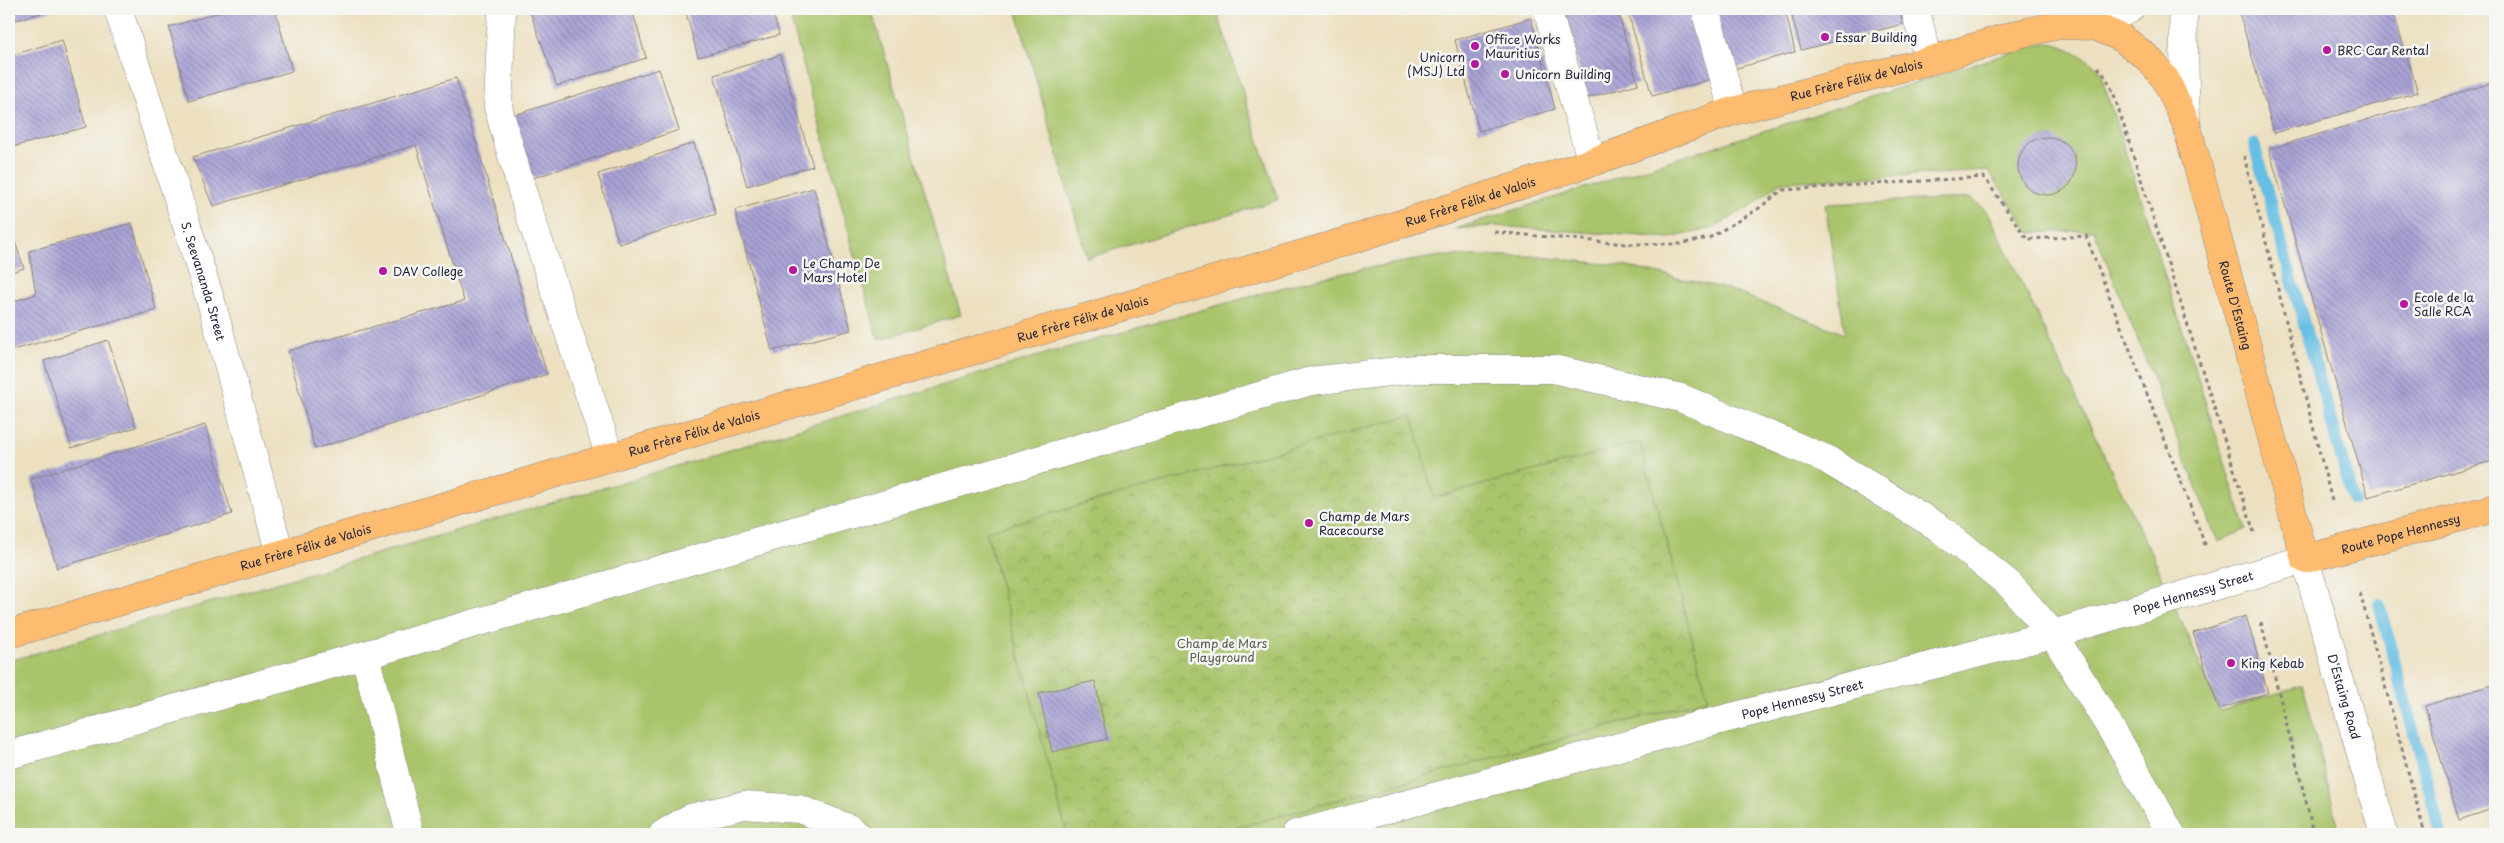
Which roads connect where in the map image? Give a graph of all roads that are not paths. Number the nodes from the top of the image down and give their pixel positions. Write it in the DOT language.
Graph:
graph roads {
  1 [pos="118,9"];
  2 [pos="502,9"];
  3 [pos="1547,9"];
  4 [pos="1705,9"];
  5 [pos="1915,9"];
  6 [pos="2130,9"];
  7 [pos="2183,9"];
  8 [pos="2094,26"];
  9 [pos="2149,59"];
  10 [pos="1929,61"];
  11 [pos="1733,111"];
  12 [pos="2186,123"];
  13 [pos="1592,162"];
  14 [pos="610,457"];
  15 [pos="2495,508"];
  16 [pos="280,554"];
  17 [pos="2305,559"];
  18 [pos="9,634"];
  19 [pos="2053,634"];
  20 [pos="365,655"];
  21 [pos="9,755"];
  22 [pos="410,834"];
  23 [pos="663,834"];
  24 [pos="857,834"];
  25 [pos="1296,834"];
  26 [pos="2171,834"];
  27 [pos="2384,834"];
  1 -- 16 [label="street, S. Seevananda Street"];
  2 -- 14 [label="street"];
  3 -- 13 [label="street"];
  4 -- 11 [label="street"];
  5 -- 10 [label="street"];
  6 -- 8 [label="street"];
  7 -- 12 [label="street"];
  8 -- 9 [label="main road, Rue Frère Félix de Valois"];
  8 -- 10 [label="main road, Rue Frère Félix de Valois"];
  9 -- 12 [label="main road, Route D'Estaing"];
  10 -- 11 [label="main road, Rue Frère Félix de Valois"];
  11 -- 13 [label="main road, Rue Frère Félix de Valois"];
  12 -- 17 [label="main road, Route D'Estaing"];
  13 -- 14 [label="main road, Rue Frère Félix de Valois"];
  14 -- 16 [label="main road, Rue Frère Félix de Valois"];
  15 -- 17 [label="main road, Route Pope Hennessy"];
  16 -- 18 [label="main road, Rue Frère Félix de Valois"];
  17 -- 19 [label="street, Pope Hennessy Street"];
  17 -- 27 [label="street, D'Estaing Road"];
  19 -- 20 [label="street"];
  19 -- 25 [label="street, Pope Hennessy Street"];
  19 -- 26 [label="street"];
  20 -- 21 [label="street"];
  20 -- 22 [label="street"];
  23 -- 24 [label="street"];
}
